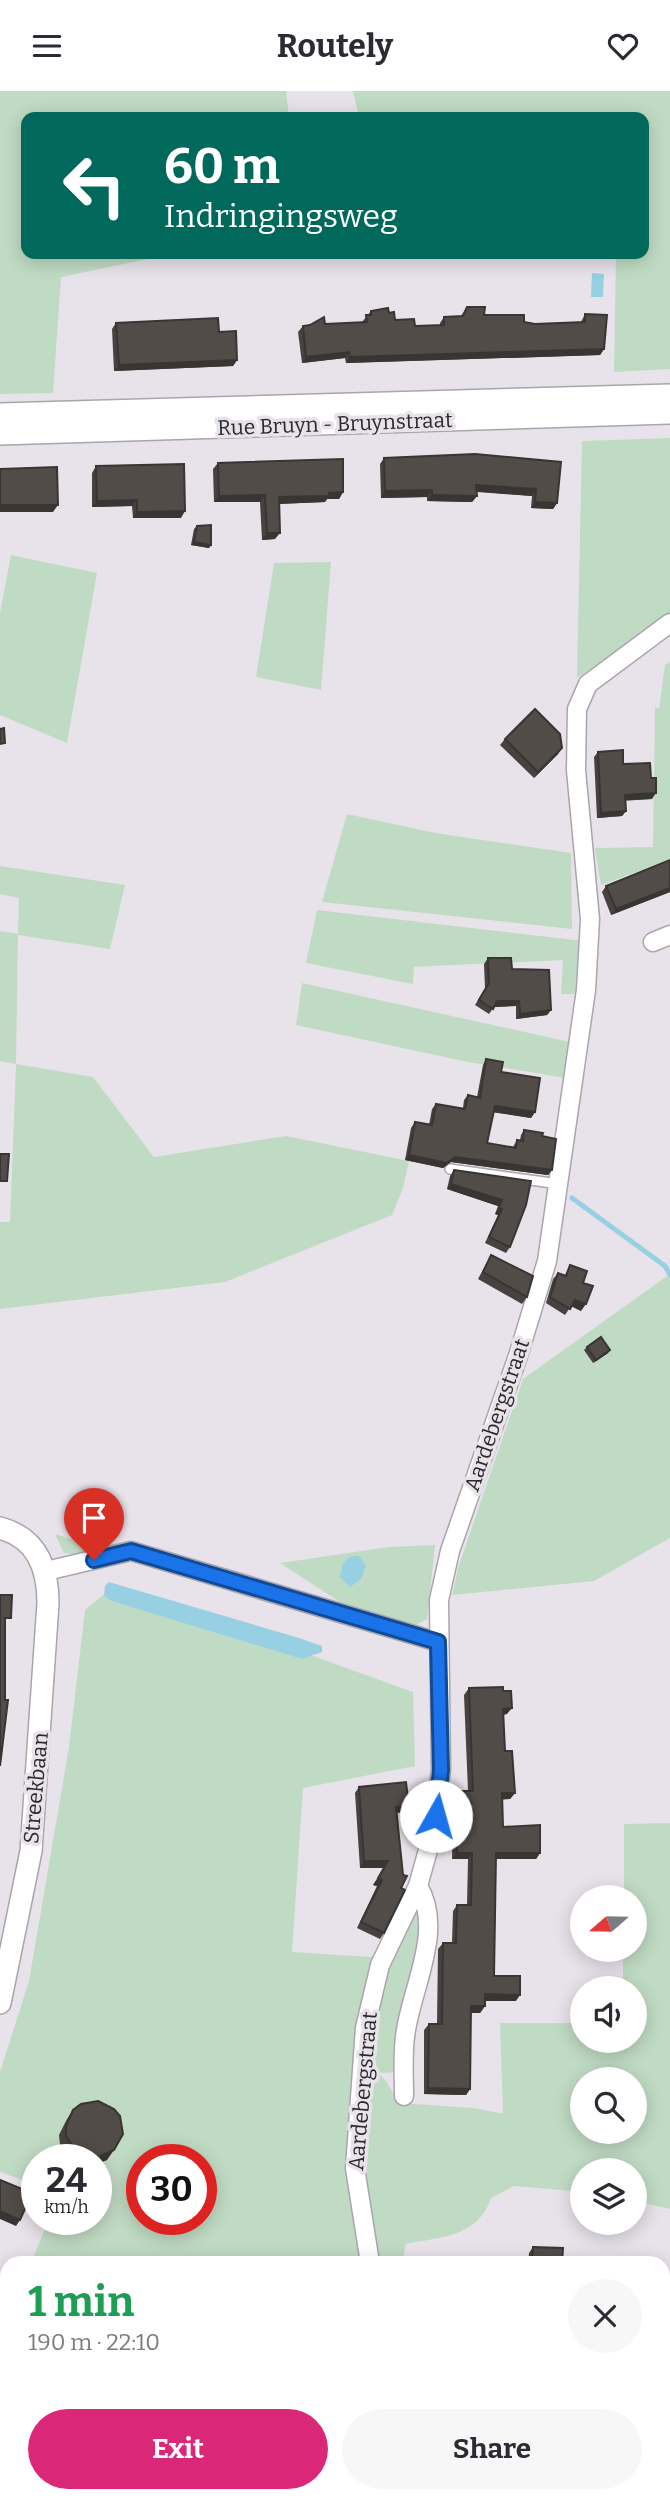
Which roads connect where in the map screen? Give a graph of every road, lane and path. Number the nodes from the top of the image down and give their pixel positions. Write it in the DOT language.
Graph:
graph roads {
  1 [pos="670,395"];
  2 [pos="0,414"];
  3 [pos="670,414"];
  4 [pos="0,434"];
  5 [pos="670,623"];
  6 [pos="670,935"];
  7 [pos="653,942"];
  8 [pos="450,1169"];
  9 [pos="560,1184"];
  10 [pos="0,1528"];
  11 [pos="46,1571"];
  12 [pos="438,1642"];
  13 [pos="418,1886"];
  14 [pos="0,2003"];
  15 [pos="404,2096"];
  16 [pos="369,2256"];
  1 -- 2 [label="street, Rue Bruyn - Bruynstraat"];
  3 -- 4 [label="street, Rue Bruyn - Bruynstraat"];
  5 -- 9 [label="street, Aardebergstraat"];
  6 -- 7 [label="street"];
  8 -- 9 [label="lane"];
  9 -- 12 [label="street, Aardebergstraat"];
  10 -- 11 [label="street"];
  11 -- 12 [label="street"];
  11 -- 14 [label="street, Streekbaan"];
  12 -- 13 [label="street, Aardebergstraat"];
  13 -- 15 [label="street, Aardebergstraat"];
  13 -- 16 [label="street, Aardebergstraat"];
}
